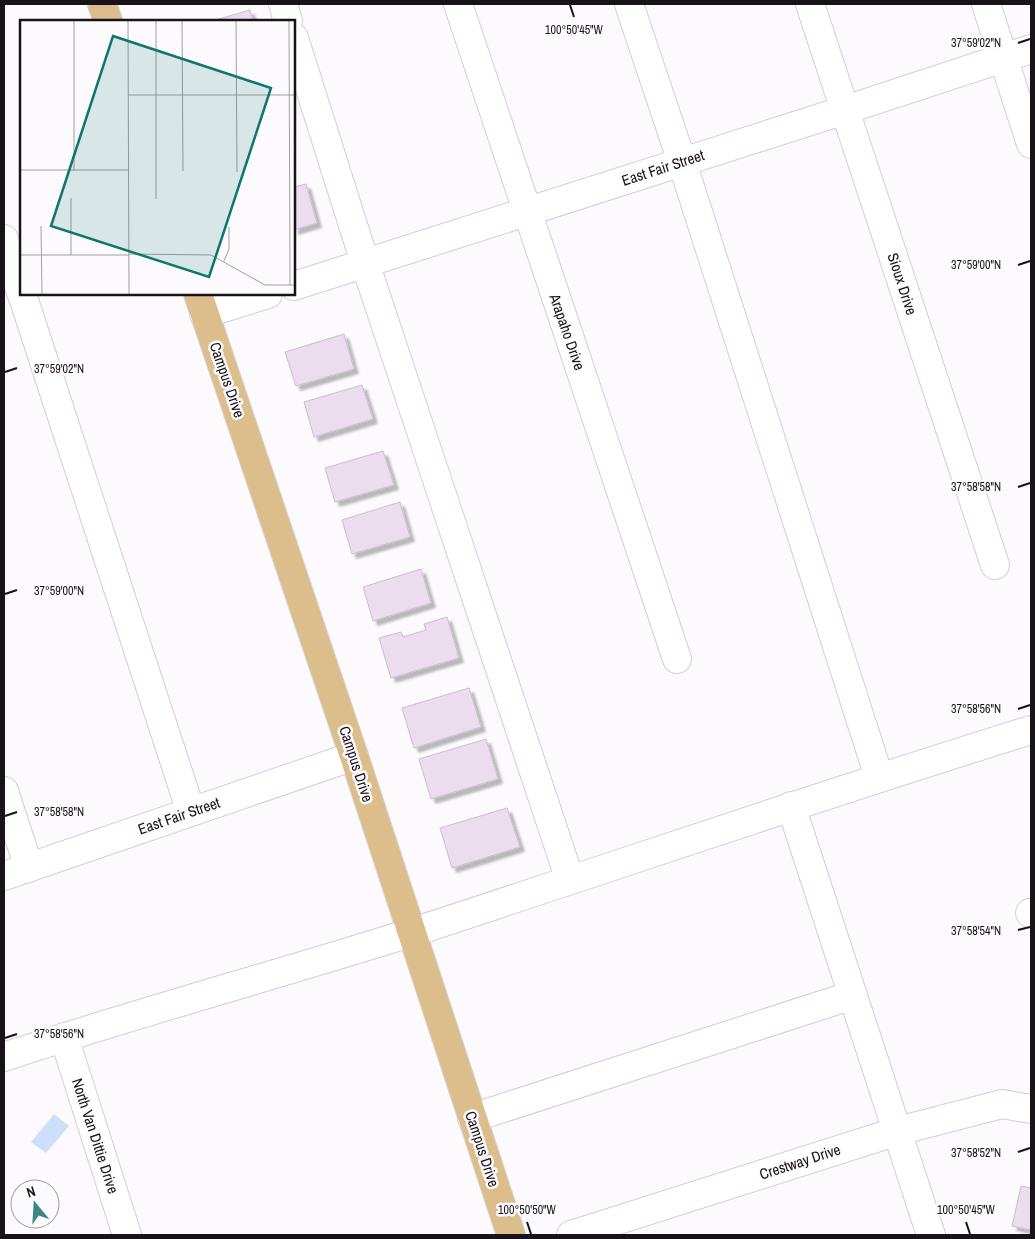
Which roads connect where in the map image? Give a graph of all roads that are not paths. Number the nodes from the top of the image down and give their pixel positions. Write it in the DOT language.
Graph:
graph roads {
  1 [pos="102,4"];
  2 [pos="283,4"];
  3 [pos="458,4"];
  4 [pos="629,4"];
  5 [pos="810,4"];
  6 [pos="986,4"];
  7 [pos="108,20"];
  8 [pos="288,20"];
  9 [pos="295,41"];
  10 [pos="1031,48"];
  11 [pos="1004,58"];
  12 [pos="845,110"];
  13 [pos="1031,144"];
  14 [pos="682,162"];
  15 [pos="527,212"];
  16 [pos="4,239"];
  17 [pos="365,263"];
  18 [pos="295,286"];
  19 [pos="20,290"];
  20 [pos="22,295"];
  21 [pos="261,295"];
  22 [pos="201,304"];
  23 [pos="995,565"];
  24 [pos="677,659"];
  25 [pos="1031,730"];
  26 [pos="354,756"];
  27 [pos="879,777"];
  28 [pos="4,791"];
  29 [pos="791,806"];
  30 [pos="191,812"];
  31 [pos="16,872"];
  32 [pos="570,880"];
  33 [pos="411,932"];
  34 [pos="853,995"];
  35 [pos="64,1037"];
  36 [pos="4,1057"];
  37 [pos="1031,1108"];
  38 [pos="472,1118"];
  39 [pos="898,1131"];
  40 [pos="127,1235"];
  41 [pos="511,1235"];
  42 [pos="571,1235"];
  43 [pos="931,1235"];
  1 -- 7 [label="main road"];
  2 -- 8 [label="street"];
  3 -- 15 [label="street, Arapaho Drive"];
  4 -- 14 [label="street"];
  5 -- 12 [label="street, Sioux Drive"];
  6 -- 11 [label="street"];
  9 -- 17 [label="street"];
  10 -- 11 [label="street, East Fair Street"];
  11 -- 12 [label="street, East Fair Street"];
  11 -- 13 [label="street"];
  12 -- 14 [label="street, East Fair Street"];
  12 -- 23 [label="street, Sioux Drive"];
  14 -- 15 [label="street, East Fair Street"];
  14 -- 27 [label="street"];
  15 -- 17 [label="street, East Fair Street"];
  15 -- 24 [label="street, Arapaho Drive"];
  16 -- 19 [label="street"];
  17 -- 18 [label="street, East Fair Street"];
  17 -- 32 [label="street"];
  20 -- 30 [label="street"];
  21 -- 22 [label="street"];
  22 -- 26 [label="main road, Campus Drive"];
  25 -- 27 [label="street"];
  26 -- 30 [label="street, East Fair Street"];
  26 -- 33 [label="main road, Campus Drive"];
  27 -- 29 [label="street"];
  28 -- 31 [label="street"];
  29 -- 32 [label="street"];
  29 -- 34 [label="street"];
  30 -- 31 [label="street, East Fair Street"];
  32 -- 33 [label="street"];
  33 -- 35 [label="street"];
  33 -- 38 [label="main road, Campus Drive"];
  34 -- 38 [label="street"];
  34 -- 39 [label="street"];
  35 -- 36 [label="street"];
  35 -- 40 [label="street, North Van Dittie Drive"];
  37 -- 39 [label="street, Crestway Drive"];
  38 -- 41 [label="main road, Campus Drive"];
  39 -- 42 [label="street, Crestway Drive"];
  39 -- 43 [label="street"];
}
